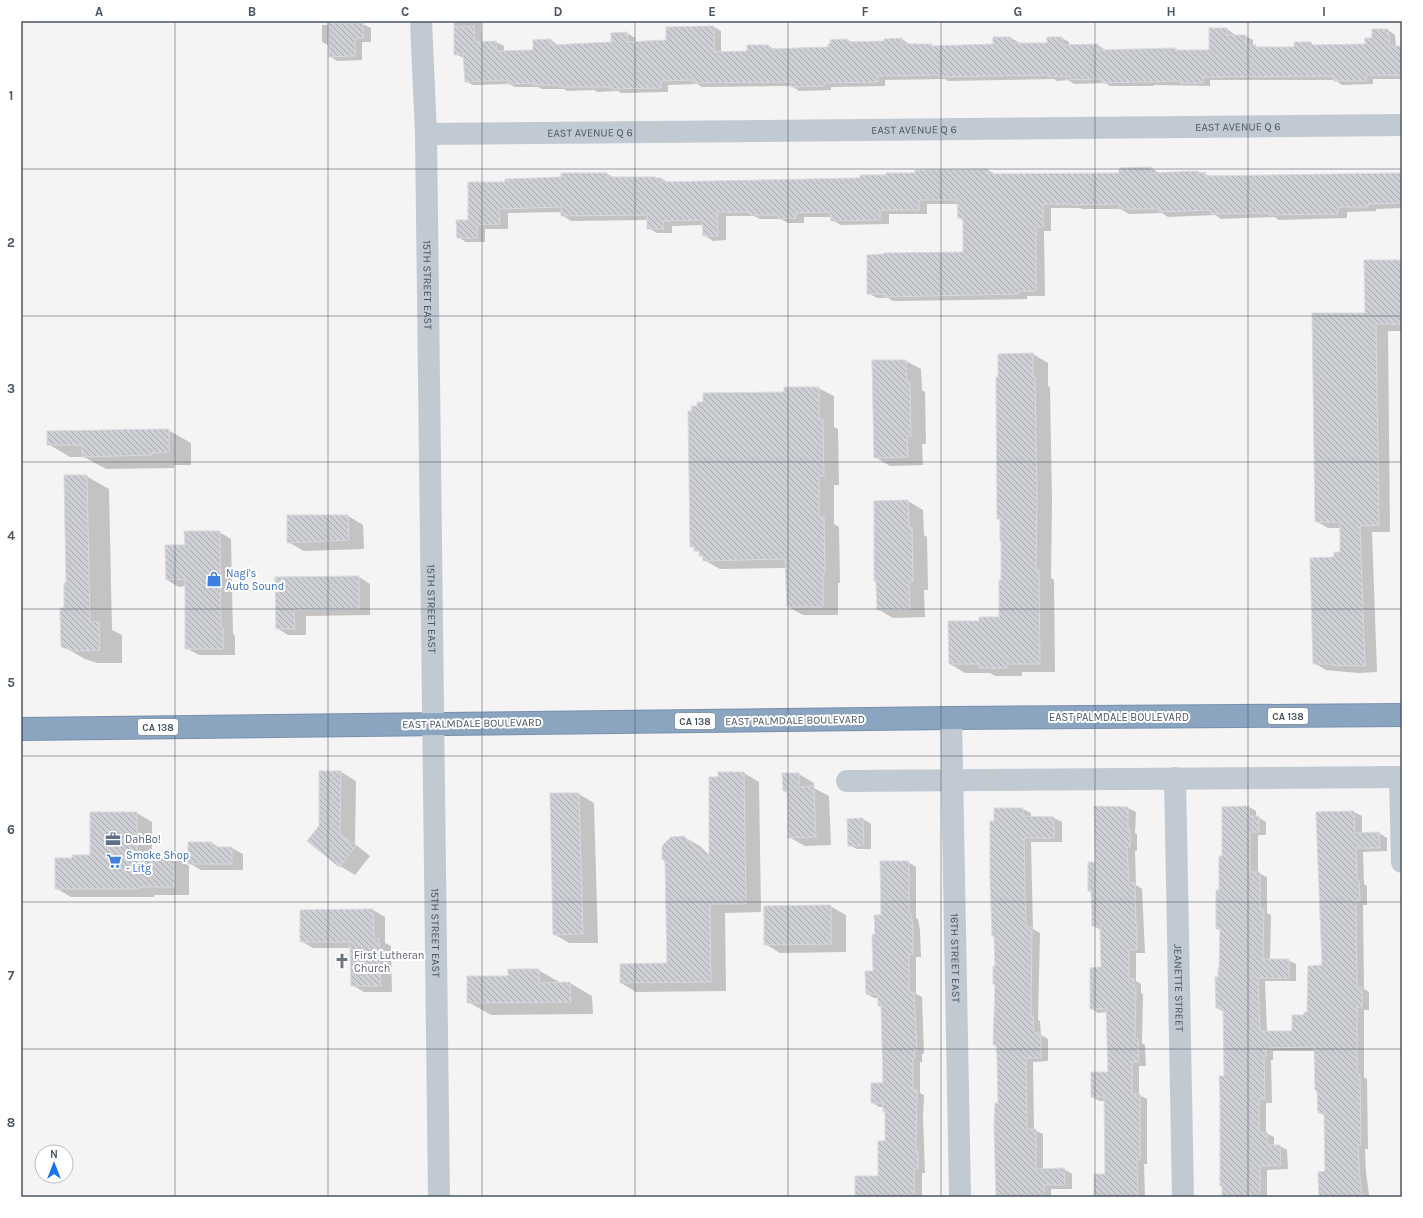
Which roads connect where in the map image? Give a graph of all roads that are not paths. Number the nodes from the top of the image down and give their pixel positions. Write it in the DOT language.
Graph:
graph roads {
  1 [pos="421,21"];
  2 [pos="1402,125"];
  3 [pos="426,134"];
  4 [pos="1402,715"];
  5 [pos="951,718"];
  6 [pos="433,724"];
  7 [pos="21,729"];
  8 [pos="1401,777"];
  9 [pos="1175,778"];
  10 [pos="952,780"];
  11 [pos="847,781"];
  12 [pos="1402,862"];
  13 [pos="440,1197"];
  14 [pos="960,1197"];
  15 [pos="1183,1197"];
  1 -- 3 [label="street, 15TH STREET EAST"];
  2 -- 3 [label="street, EAST AVENUE Q 6"];
  3 -- 6 [label="street, 15TH STREET EAST"];
  4 -- 5 [label="highway, EAST PALMDALE BOULEVARD / CA 138"];
  5 -- 6 [label="highway, EAST PALMDALE BOULEVARD / CA 138"];
  5 -- 10 [label="street, 16TH STREET EAST"];
  6 -- 7 [label="highway, EAST PALMDALE BOULEVARD / CA 138"];
  6 -- 13 [label="street, 15TH STREET EAST"];
  8 -- 9 [label="street"];
  8 -- 12 [label="street"];
  9 -- 10 [label="street"];
  9 -- 15 [label="street, JEANETTE STREET"];
  10 -- 11 [label="street"];
  10 -- 14 [label="street, 16TH STREET EAST"];
}
